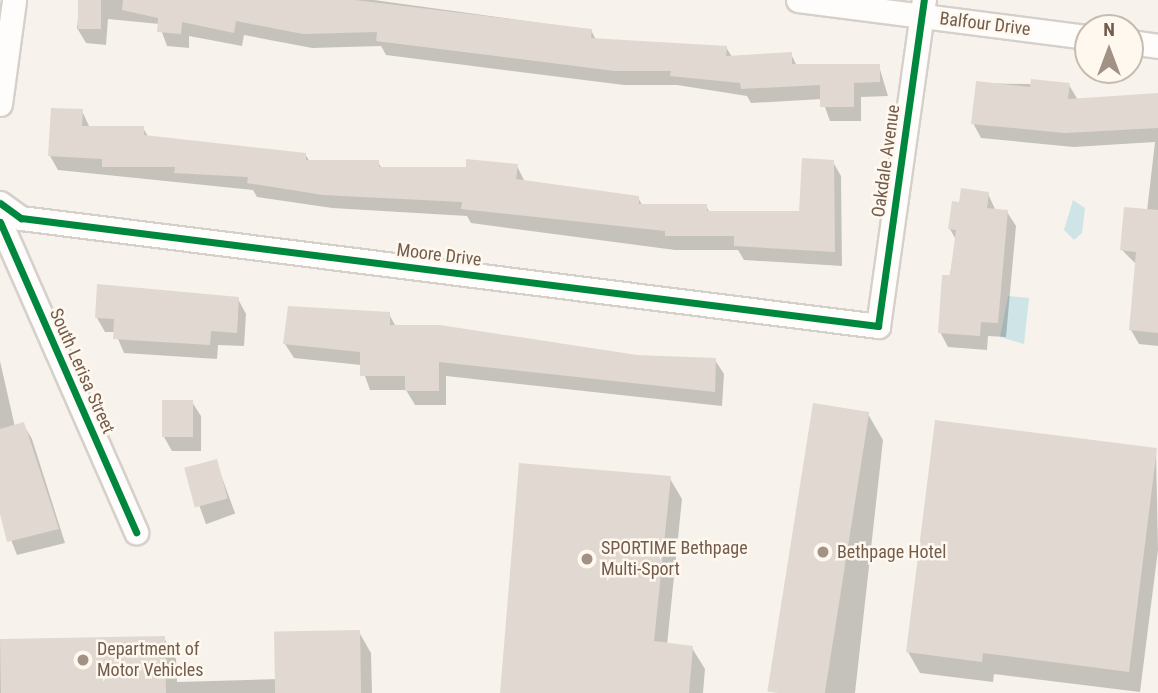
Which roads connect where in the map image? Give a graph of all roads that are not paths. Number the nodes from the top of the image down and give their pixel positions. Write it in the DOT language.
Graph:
graph roads {
  1 [pos="14,0"];
  2 [pos="798,0"];
  3 [pos="923,8"];
  4 [pos="1074,35"];
  5 [pos="0,104"];
  6 [pos="0,203"];
  7 [pos="0,222"];
  8 [pos="878,326"];
  9 [pos="136,532"];
  1 -- 5 [label="street"];
  2 -- 3 [label="street, Balfour Drive"];
  3 -- 4 [label="street, Balfour Drive"];
  3 -- 8 [label="street, Oakdale Avenue"];
  6 -- 8 [label="street, Moore Drive"];
  7 -- 9 [label="street, South Lerisa Street"];
}
